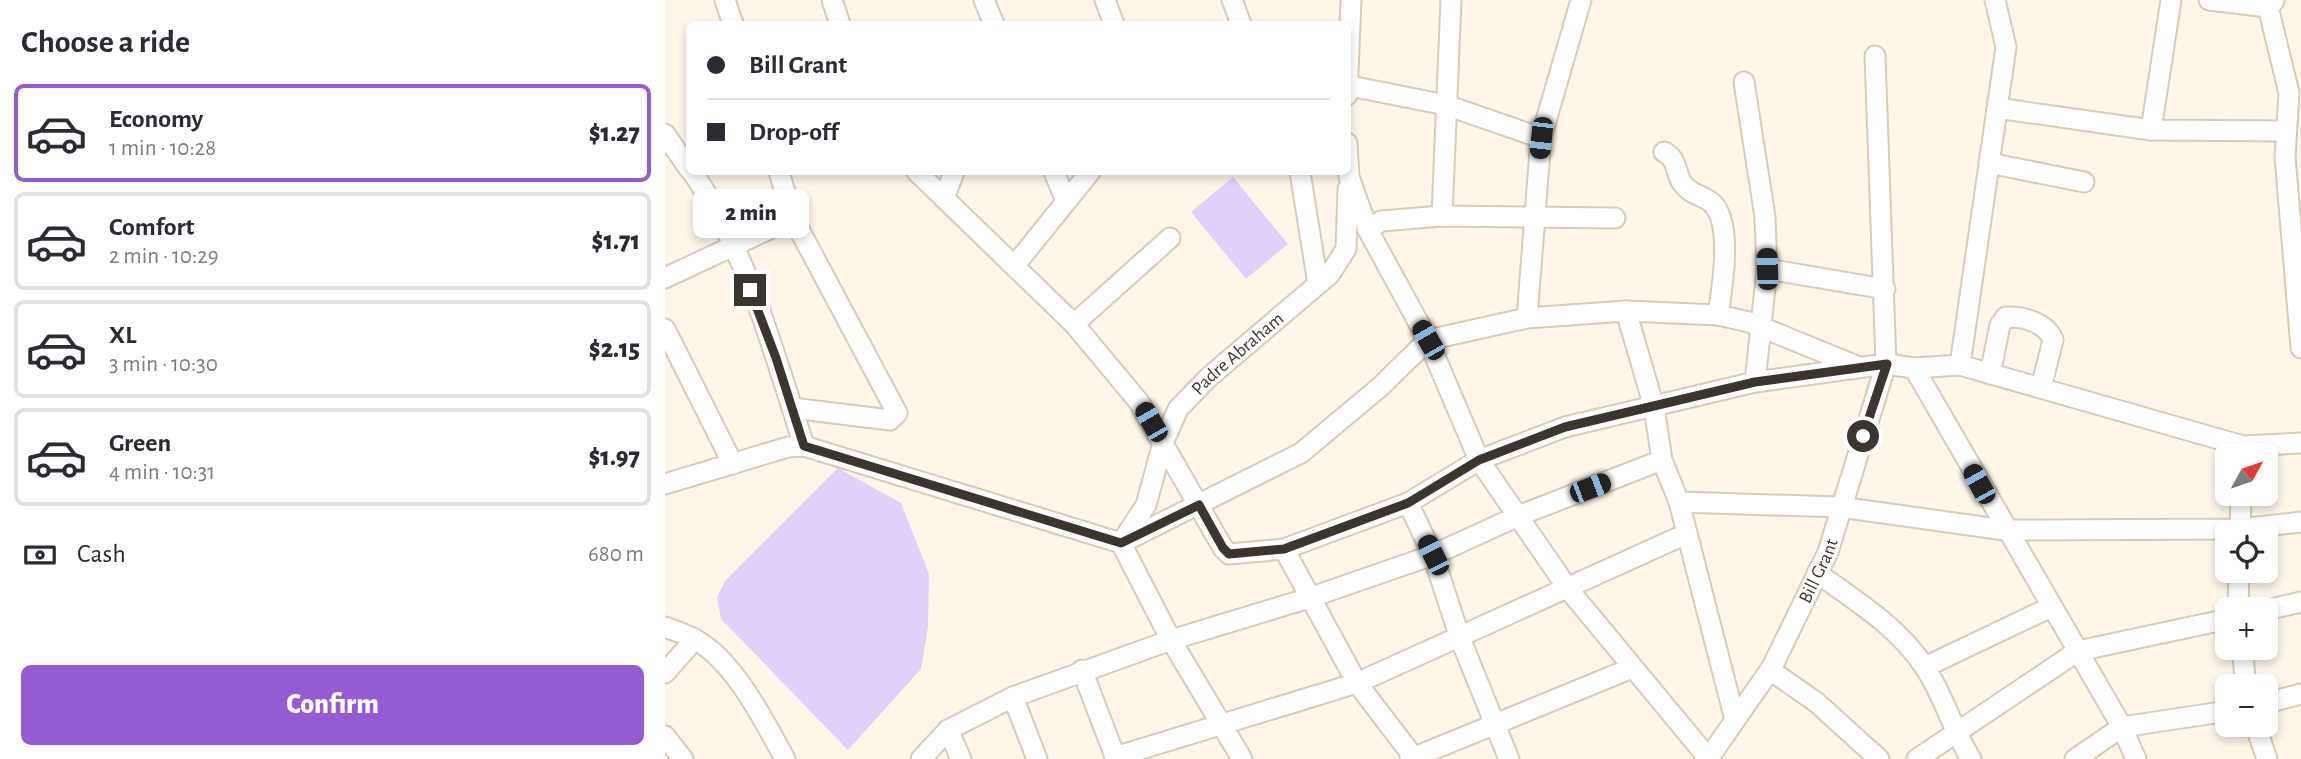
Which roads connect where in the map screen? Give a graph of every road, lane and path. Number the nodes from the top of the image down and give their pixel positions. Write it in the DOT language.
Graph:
graph roads {
  1 [pos="726,0"];
  2 [pos="832,0"];
  3 [pos="984,0"];
  4 [pos="1105,0"];
  5 [pos="1232,0"];
  6 [pos="1351,0"];
  7 [pos="1451,0"];
  8 [pos="1580,0"];
  9 [pos="1995,0"];
  10 [pos="2171,0"];
  11 [pos="2209,0"];
  12 [pos="2268,2"];
  13 [pos="732,21"];
  14 [pos="839,21"];
  15 [pos="993,21"];
  16 [pos="1113,21"];
  17 [pos="1240,21"];
  18 [pos="1351,21"];
  19 [pos="1875,56"];
  20 [pos="1744,82"];
  21 [pos="2295,88"];
  22 [pos="1351,91"];
  23 [pos="1446,105"];
  24 [pos="1997,108"];
  25 [pos="2151,130"];
  26 [pos="2286,131"];
  27 [pos="665,134"];
  28 [pos="1541,138"];
  29 [pos="1664,152"];
  30 [pos="686,163"];
  31 [pos="1989,163"];
  32 [pos="695,175"];
  33 [pos="780,175"];
  34 [pos="920,175"];
  35 [pos="953,175"];
  36 [pos="1055,175"];
  37 [pos="1088,175"];
  38 [pos="1300,175"];
  39 [pos="1349,177"];
  40 [pos="2084,182"];
  41 [pos="2295,186"];
  42 [pos="945,196"];
  43 [pos="1066,201"];
  44 [pos="1442,216"];
  45 [pos="793,218"];
  46 [pos="1615,218"];
  47 [pos="1533,219"];
  48 [pos="1368,230"];
  49 [pos="1170,238"];
  50 [pos="732,245"];
  51 [pos="1015,265"];
  52 [pos="1767,269"];
  53 [pos="2298,277"];
  54 [pos="665,278"];
  55 [pos="1318,284"];
  56 [pos="1885,289"];
  57 [pos="1626,311"];
  58 [pos="1718,315"];
  59 [pos="1527,318"];
  60 [pos="1075,324"];
  61 [pos="1760,327"];
  62 [pos="665,329"];
  63 [pos="1428,340"];
  64 [pos="2301,348"];
  65 [pos="1887,364"];
  66 [pos="1960,365"];
  67 [pos="1860,368"];
  68 [pos="1913,368"];
  69 [pos="1990,374"];
  70 [pos="1755,382"];
  71 [pos="2041,388"];
  72 [pos="1654,407"];
  73 [pos="792,408"];
  74 [pos="1163,443"];
  75 [pos="2216,443"];
  76 [pos="2301,443"];
  77 [pos="804,446"];
  78 [pos="2279,446"];
  79 [pos="1479,460"];
  80 [pos="1662,460"];
  81 [pos="733,464"];
  82 [pos="665,484"];
  83 [pos="1679,502"];
  84 [pos="1408,503"];
  85 [pos="1199,505"];
  86 [pos="1840,507"];
  87 [pos="1518,516"];
  88 [pos="2301,522"];
  89 [pos="2278,525"];
  90 [pos="2005,530"];
  91 [pos="2215,531"];
  92 [pos="1686,534"];
  93 [pos="1121,543"];
  94 [pos="1284,549"];
  95 [pos="1433,555"];
  96 [pos="1817,573"];
  97 [pos="1569,590"];
  98 [pos="1309,598"];
  99 [pos="2301,602"];
  100 [pos="2051,607"];
  101 [pos="2278,607"];
  102 [pos="2215,622"];
  103 [pos="665,627"];
  104 [pos="1460,638"];
  105 [pos="695,639"];
  106 [pos="1171,640"];
  107 [pos="2078,652"];
  108 [pos="1925,667"];
  109 [pos="1632,668"];
  110 [pos="1082,670"];
  111 [pos="1770,670"];
  112 [pos="665,673"];
  113 [pos="1357,683"];
  114 [pos="2301,694"];
  115 [pos="1013,697"];
  116 [pos="2278,700"];
  117 [pos="2215,713"];
  118 [pos="1735,720"];
  119 [pos="1223,726"];
  120 [pos="1496,726"];
  121 [pos="2122,727"];
  122 [pos="949,730"];
  123 [pos="1955,733"];
  124 [pos="665,736"];
  125 [pos="2259,737"];
  126 [pos="1116,758"];
  127 [pos="1413,758"];
  128 [pos="683,759"];
  129 [pos="785,759"];
  130 [pos="921,759"];
  131 [pos="961,759"];
  132 [pos="1037,759"];
  133 [pos="1242,759"];
  134 [pos="1509,759"];
  135 [pos="1709,759"];
  136 [pos="1879,759"];
  137 [pos="1917,759"];
  138 [pos="1971,759"];
  139 [pos="2075,759"];
  140 [pos="2136,759"];
  141 [pos="2267,759"];
  1 -- 13 [label="street"];
  2 -- 14 [label="street"];
  3 -- 15 [label="street"];
  4 -- 16 [label="street"];
  5 -- 17 [label="street"];
  6 -- 18 [label="street"];
  7 -- 23 [label="street"];
  8 -- 28 [label="street"];
  9 -- 24 [label="street"];
  10 -- 25 [label="street"];
  11 -- 12 [label="street"];
  12 -- 21 [label="street"];
  19 -- 56 [label="street, Bill Grant"];
  20 -- 52 [label="street"];
  21 -- 26 [label="street"];
  22 -- 23 [label="street"];
  23 -- 28 [label="street"];
  23 -- 44 [label="street"];
  24 -- 25 [label="street"];
  24 -- 31 [label="street"];
  25 -- 26 [label="street"];
  26 -- 41 [label="street"];
  27 -- 30 [label="street"];
  28 -- 47 [label="street"];
  29 -- 58 [label="street"];
  31 -- 40 [label="street"];
  31 -- 66 [label="street"];
  32 -- 50 [label="street"];
  33 -- 45 [label="street"];
  34 -- 42 [label="street"];
  35 -- 42 [label="street"];
  36 -- 43 [label="street"];
  37 -- 43 [label="street"];
  38 -- 55 [label="street"];
  39 -- 48 [label="street"];
  39 -- 55 [label="street, Padre Abraham"];
  41 -- 53 [label="street"];
  42 -- 51 [label="street"];
  43 -- 51 [label="street"];
  44 -- 47 [label="street"];
  44 -- 48 [label="street"];
  45 -- 50 [label="street"];
  45 -- 73 [label="street"];
  46 -- 47 [label="street"];
  47 -- 59 [label="street"];
  48 -- 63 [label="street"];
  49 -- 60 [label="street"];
  50 -- 54 [label="street"];
  50 -- 73 [label="street"];
  51 -- 60 [label="street"];
  52 -- 56 [label="street"];
  52 -- 61 [label="street"];
  53 -- 64 [label="street"];
  55 -- 74 [label="street, Padre Abraham"];
  56 -- 65 [label="street, Bill Grant"];
  57 -- 58 [label="street"];
  57 -- 59 [label="street"];
  57 -- 72 [label="street"];
  58 -- 61 [label="street"];
  59 -- 63 [label="street"];
  60 -- 74 [label="street"];
  61 -- 67 [label="street"];
  61 -- 70 [label="street"];
  62 -- 81 [label="street"];
  63 -- 79 [label="street"];
  63 -- 85 [label="street"];
  65 -- 67 [label="street"];
  65 -- 68 [label="street"];
  65 -- 86 [label="street, Bill Grant"];
  66 -- 68 [label="street"];
  66 -- 69 [label="street"];
  67 -- 70 [label="street"];
  68 -- 90 [label="street"];
  69 -- 71 [label="street"];
  69 -- 71 [label="street"];
  70 -- 72 [label="street"];
  71 -- 75 [label="street"];
  72 -- 79 [label="street"];
  72 -- 80 [label="street"];
  73 -- 77 [label="street"];
  74 -- 85 [label="street"];
  74 -- 93 [label="street, Padre Abraham"];
  76 -- 78 [label="street"];
  77 -- 81 [label="street"];
  77 -- 93 [label="street"];
  79 -- 84 [label="street"];
  79 -- 87 [label="street"];
  80 -- 83 [label="street"];
  80 -- 87 [label="street"];
  81 -- 82 [label="street"];
  83 -- 86 [label="street"];
  83 -- 92 [label="street"];
  84 -- 94 [label="street"];
  84 -- 95 [label="street"];
  85 -- 93 [label="street"];
  85 -- 94 [label="street"];
  86 -- 90 [label="street"];
  86 -- 96 [label="street, Bill Grant"];
  87 -- 95 [label="street"];
  87 -- 97 [label="street"];
  88 -- 89 [label="street"];
  90 -- 91 [label="street"];
  90 -- 100 [label="street"];
  92 -- 97 [label="street"];
  92 -- 118 [label="street"];
  93 -- 106 [label="street"];
  94 -- 98 [label="street"];
  95 -- 98 [label="street"];
  95 -- 104 [label="street"];
  96 -- 108 [label="street"];
  96 -- 111 [label="street, Bill Grant"];
  97 -- 104 [label="street"];
  97 -- 109 [label="street"];
  98 -- 106 [label="street"];
  98 -- 113 [label="street"];
  99 -- 101 [label="street"];
  100 -- 107 [label="street"];
  100 -- 108 [label="street"];
  102 -- 107 [label="street"];
  103 -- 105 [label="street"];
  104 -- 113 [label="street"];
  104 -- 120 [label="street"];
  105 -- 112 [label="street"];
  105 -- 129 [label="street"];
  106 -- 110 [label="street"];
  106 -- 119 [label="street"];
  107 -- 121 [label="street"];
  107 -- 123 [label="street"];
  108 -- 123 [label="street"];
  109 -- 120 [label="street"];
  109 -- 135 [label="street"];
  110 -- 115 [label="street"];
  110 -- 126 [label="street"];
  111 -- 118 [label="street, Bill Grant"];
  111 -- 136 [label="street"];
  113 -- 119 [label="street"];
  113 -- 127 [label="street"];
  114 -- 116 [label="street"];
  115 -- 122 [label="street"];
  115 -- 132 [label="street"];
  117 -- 121 [label="street"];
  118 -- 135 [label="street, Bill Grant"];
  119 -- 126 [label="street"];
  119 -- 133 [label="street"];
  120 -- 127 [label="street"];
  120 -- 134 [label="street"];
  121 -- 139 [label="street"];
  121 -- 140 [label="street"];
  122 -- 130 [label="street"];
  122 -- 131 [label="street"];
  123 -- 137 [label="street"];
  123 -- 138 [label="street"];
  124 -- 128 [label="street"];
  125 -- 141 [label="street"];
}
